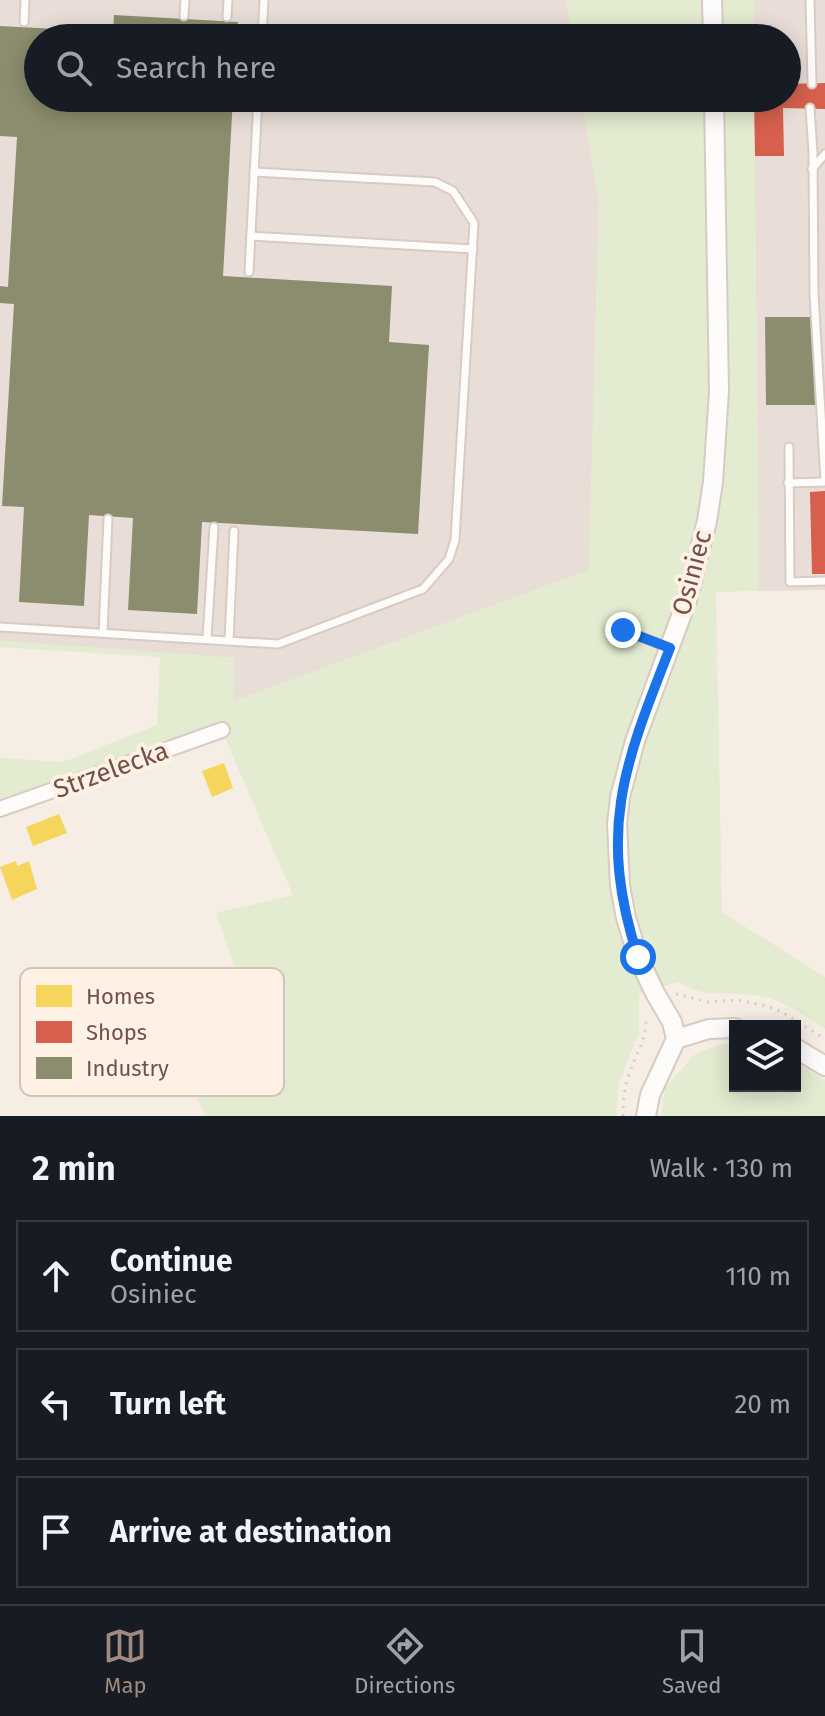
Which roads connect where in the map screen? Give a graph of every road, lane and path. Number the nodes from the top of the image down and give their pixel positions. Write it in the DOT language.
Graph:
graph roads {
  1 [pos="25,0"];
  2 [pos="185,0"];
  3 [pos="228,0"];
  4 [pos="264,0"];
  5 [pos="712,0"];
  6 [pos="810,0"];
  7 [pos="184,16"];
  8 [pos="227,17"];
  9 [pos="24,22"];
  10 [pos="263,24"];
  11 [pos="713,24"];
  12 [pos="812,84"];
  13 [pos="810,108"];
  14 [pos="257,112"];
  15 [pos="714,112"];
  16 [pos="825,154"];
  17 [pos="812,169"];
  18 [pos="254,172"];
  19 [pos="251,236"];
  20 [pos="473,249"];
  21 [pos="249,272"];
  22 [pos="789,447"];
  23 [pos="825,482"];
  24 [pos="788,483"];
  25 [pos="108,519"];
  26 [pos="214,527"];
  27 [pos="234,531"];
  28 [pos="825,581"];
  29 [pos="0,627"];
  30 [pos="623,630"];
  31 [pos="103,633"];
  32 [pos="207,639"];
  33 [pos="229,640"];
  34 [pos="670,648"];
  35 [pos="222,730"];
  36 [pos="0,809"];
  37 [pos="729,1028"];
  38 [pos="676,1039"];
  39 [pos="801,1052"];
  40 [pos="825,1066"];
  41 [pos="646,1116"];
  1 -- 9 [label="lane"];
  2 -- 7 [label="lane"];
  3 -- 8 [label="lane"];
  4 -- 10 [label="lane"];
  5 -- 11 [label="street"];
  6 -- 12 [label="lane"];
  13 -- 17 [label="lane"];
  14 -- 18 [label="lane"];
  15 -- 34 [label="street, Osiniec"];
  16 -- 17 [label="lane"];
  17 -- 23 [label="lane"];
  18 -- 19 [label="lane"];
  18 -- 20 [label="lane"];
  19 -- 20 [label="lane"];
  19 -- 21 [label="lane"];
  20 -- 33 [label="lane"];
  22 -- 24 [label="lane"];
  23 -- 24 [label="lane"];
  24 -- 28 [label="lane"];
  25 -- 31 [label="lane"];
  26 -- 32 [label="lane"];
  27 -- 33 [label="lane"];
  29 -- 31 [label="lane"];
  30 -- 34 [label="lane"];
  31 -- 32 [label="lane"];
  32 -- 33 [label="lane"];
  34 -- 38 [label="street, Osiniec"];
  35 -- 36 [label="street, Strzelecka"];
  37 -- 38 [label="street"];
  38 -- 41 [label="street"];
  39 -- 40 [label="street"];
}
